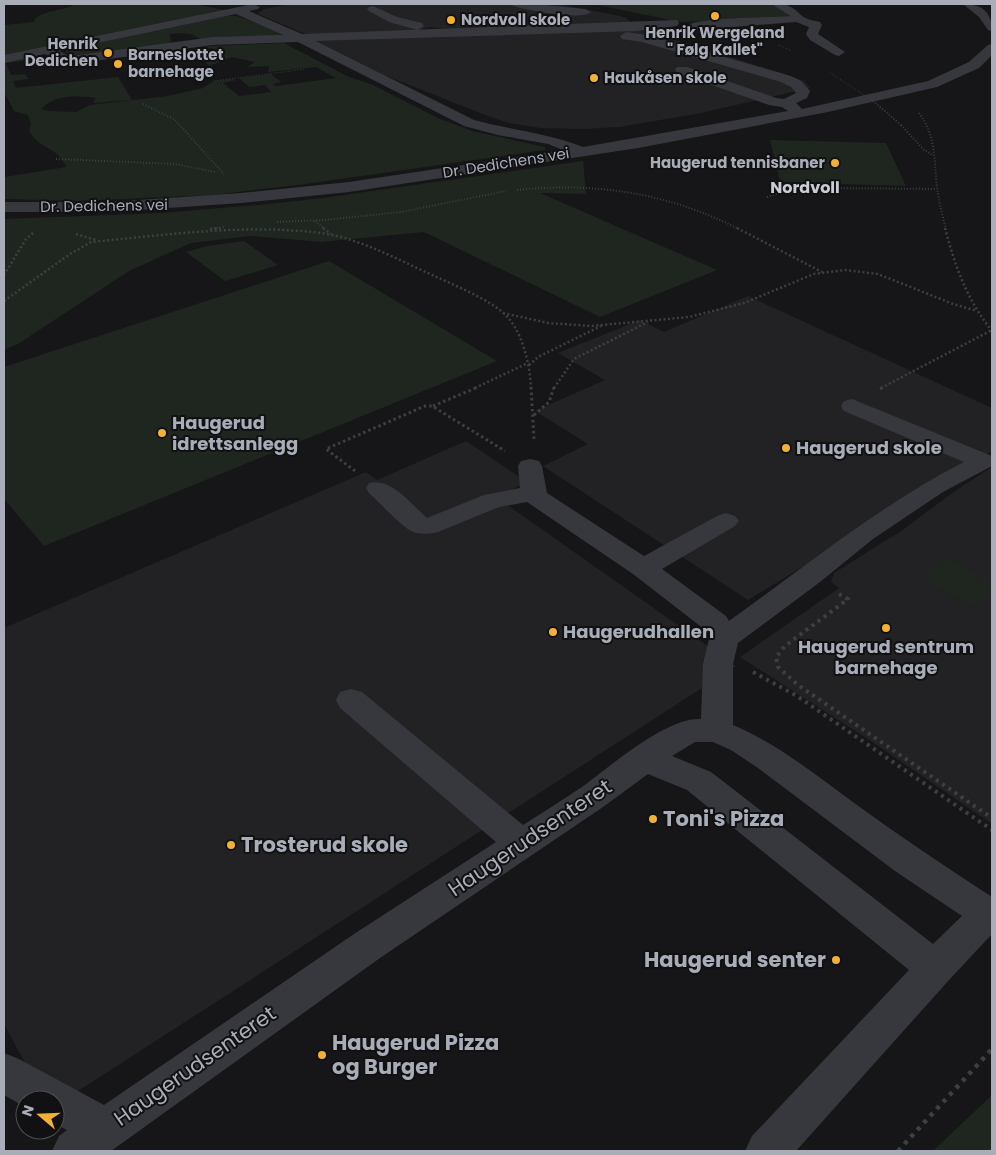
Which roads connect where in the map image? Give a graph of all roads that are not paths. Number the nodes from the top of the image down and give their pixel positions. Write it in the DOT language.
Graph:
graph roads {
  1 [pos="265,4"];
  2 [pos="517,4"];
  3 [pos="778,4"];
  4 [pos="968,4"];
  5 [pos="373,9"];
  6 [pos="238,11"];
  7 [pos="797,18"];
  8 [pos="673,23"];
  9 [pos="615,26"];
  10 [pos="693,26"];
  11 [pos="992,26"];
  12 [pos="446,32"];
  13 [pos="176,34"];
  14 [pos="579,38"];
  15 [pos="302,39"];
  16 [pos="189,44"];
  17 [pos="992,48"];
  18 [pos="48,51"];
  19 [pos="839,52"];
  20 [pos="4,59"];
  21 [pos="682,70"];
  22 [pos="965,70"];
  23 [pos="983,74"];
  24 [pos="785,105"];
  25 [pos="563,144"];
  26 [pos="581,152"];
  27 [pos="4,207"];
  28 [pos="852,406"];
  29 [pos="530,466"];
  30 [pos="378,488"];
  31 [pos="533,493"];
  32 [pos="726,521"];
  33 [pos="643,568"];
  34 [pos="721,652"];
  35 [pos="351,700"];
  36 [pos="717,731"];
  37 [pos="646,759"];
  38 [pos="522,844"];
  39 [pos="990,915"];
  40 [pos="935,968"];
  41 [pos="4,1073"];
  42 [pos="34,1090"];
  43 [pos="65,1113"];
  44 [pos="90,1140"];
  45 [pos="767,1151"];
  1 -- 6 [label="street"];
  2 -- 9 [label="street"];
  3 -- 7 [label="street"];
  4 -- 11 [label="street"];
  5 -- 12 [label="street"];
  6 -- 15 [label="street"];
  6 -- 18 [label="street"];
  7 -- 10 [label="street"];
  7 -- 19 [label="street"];
  8 -- 9 [label="street"];
  9 -- 12 [label="street"];
  12 -- 15 [label="street"];
  13 -- 16 [label="street"];
  14 -- 24 [label="street"];
  15 -- 16 [label="street"];
  15 -- 25 [label="street"];
  16 -- 18 [label="street"];
  17 -- 22 [label="street, Dr. Dedichens vei"];
  18 -- 20 [label="street"];
  21 -- 24 [label="street"];
  22 -- 23 [label="street"];
  22 -- 26 [label="street, Dr. Dedichens vei"];
  24 -- 25 [label="street"];
  25 -- 26 [label="street"];
  26 -- 27 [label="street, Dr. Dedichens vei"];
  28 -- 34 [label="street"];
  29 -- 31 [label="street"];
  30 -- 31 [label="street"];
  31 -- 33 [label="street"];
  32 -- 33 [label="street"];
  33 -- 34 [label="street"];
  34 -- 36 [label="street"];
  35 -- 38 [label="street"];
  36 -- 37 [label="street, Haugerudsenteret"];
  36 -- 39 [label="street, Haugerudsenteret"];
  37 -- 38 [label="street, Haugerudsenteret"];
  37 -- 40 [label="street"];
  38 -- 44 [label="street, Haugerudsenteret"];
  39 -- 40 [label="street"];
  40 -- 45 [label="street"];
  41 -- 42 [label="street"];
  43 -- 44 [label="street"];
}
